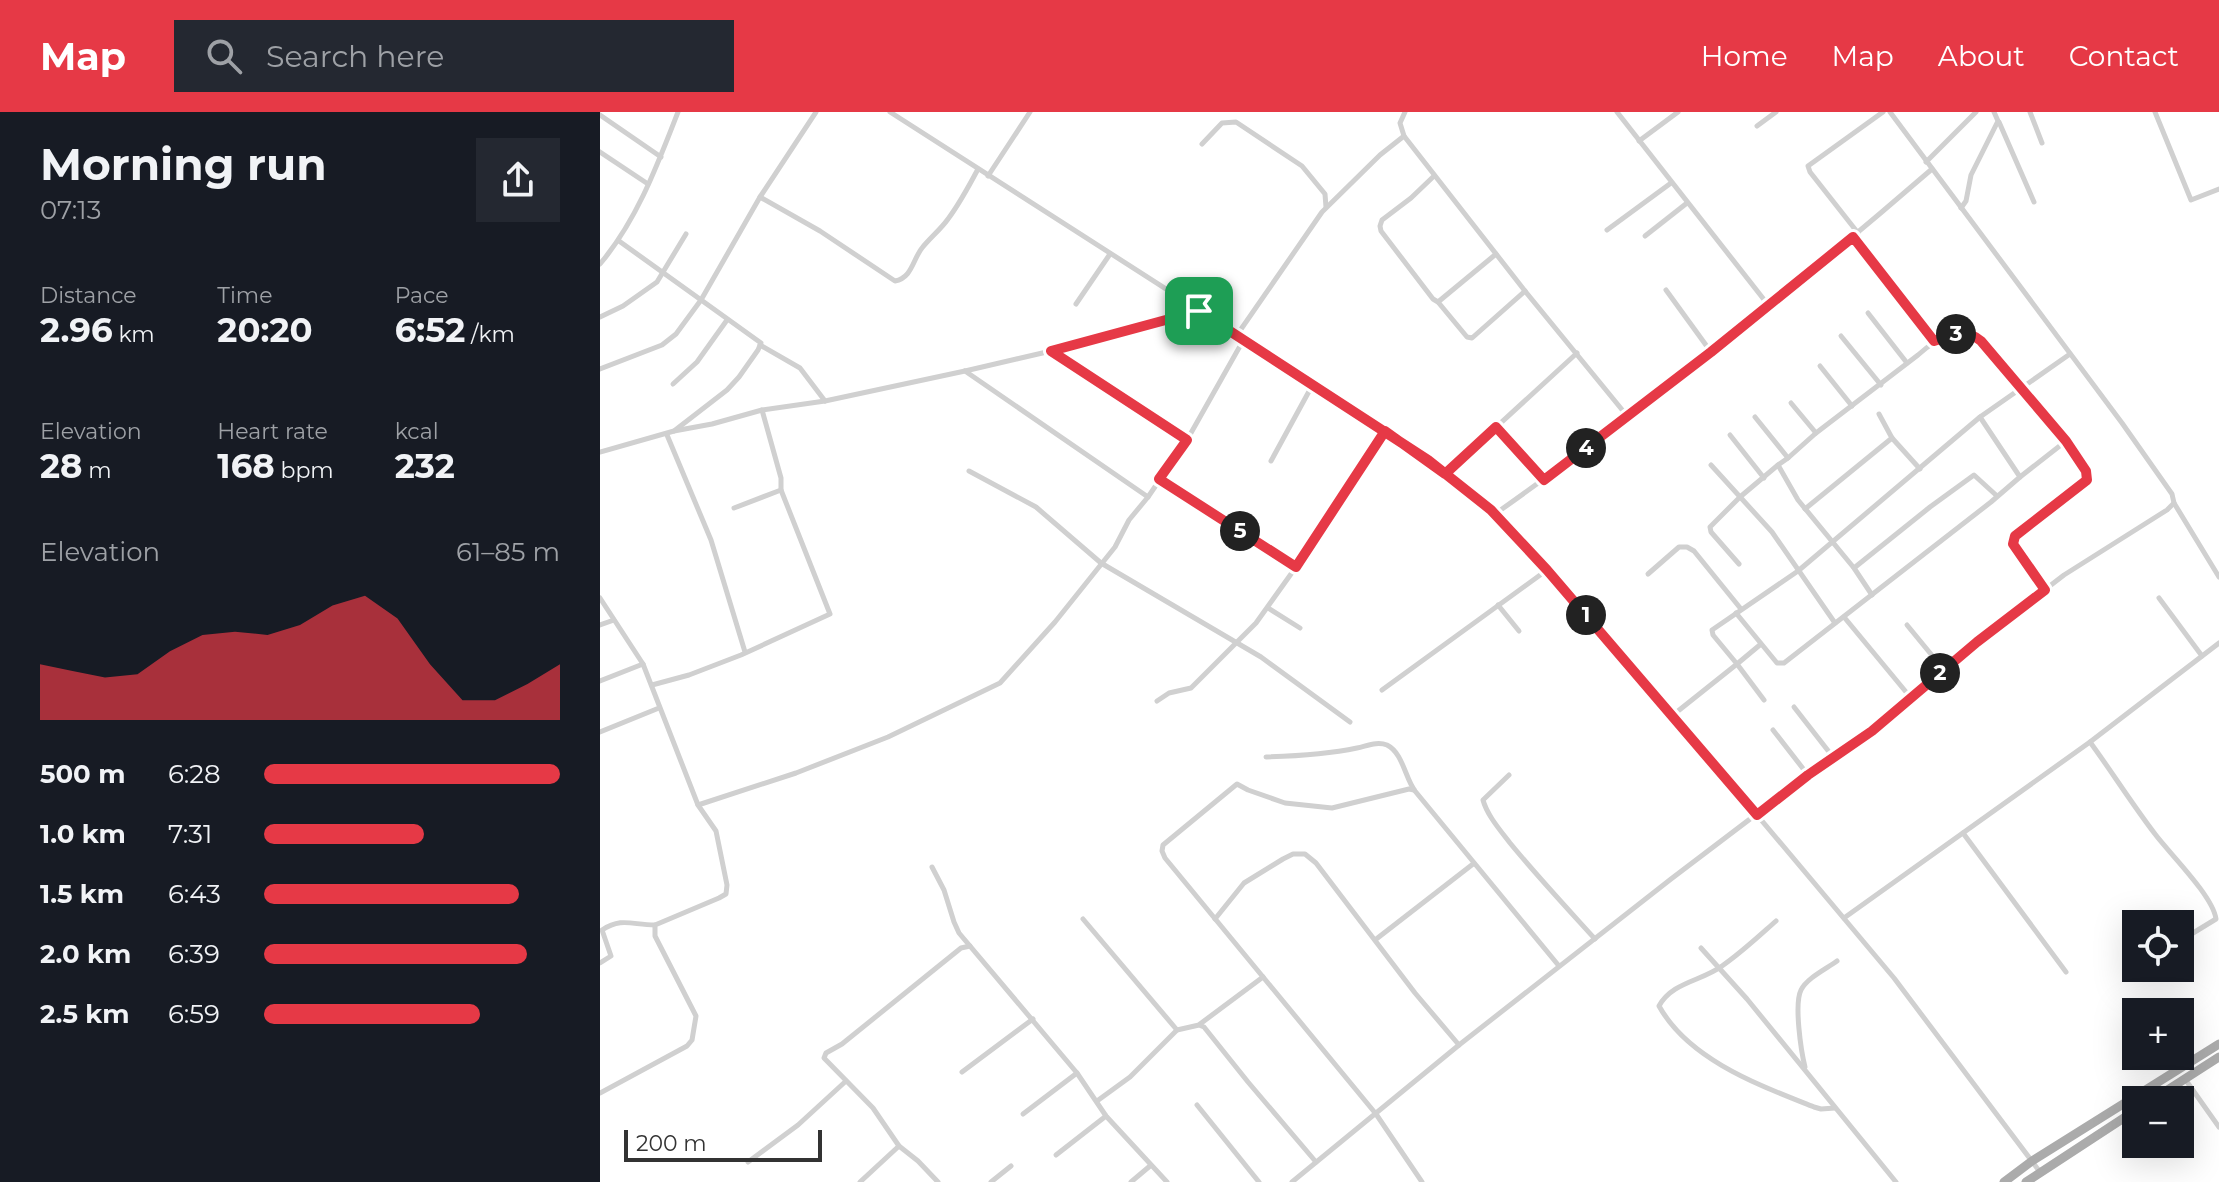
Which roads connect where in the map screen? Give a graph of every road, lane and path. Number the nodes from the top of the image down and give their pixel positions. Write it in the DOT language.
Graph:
graph roads {
  1 [pos="678,112"];
  2 [pos="816,112"];
  3 [pos="890,112"];
  4 [pos="1030,112"];
  5 [pos="1405,112"];
  6 [pos="1617,112"];
  7 [pos="1678,112"];
  8 [pos="1776,112"];
  9 [pos="1883,112"];
  10 [pos="1890,112"];
  11 [pos="1976,112"];
  12 [pos="1994,112"];
  13 [pos="2030,112"];
  14 [pos="2155,112"];
  15 [pos="600,115"];
  16 [pos="1998,121"];
  17 [pos="1757,126"];
  18 [pos="1404,136"];
  19 [pos="1639,141"];
  20 [pos="2042,143"];
  21 [pos="1202,144"];
  22 [pos="600,152"];
  23 [pos="661,157"];
  24 [pos="1926,162"];
  25 [pos="978,169"];
  26 [pos="1932,169"];
  27 [pos="988,176"];
  28 [pos="1434,176"];
  29 [pos="1671,183"];
  30 [pos="648,184"];
  31 [pos="2219,189"];
  32 [pos="760,197"];
  33 [pos="2034,202"];
  34 [pos="1687,203"];
  35 [pos="1326,208"];
  36 [pos="1961,208"];
  37 [pos="1607,230"];
  38 [pos="686,234"];
  39 [pos="1855,235"];
  40 [pos="1645,236"];
  41 [pos="619,241"];
  42 [pos="1110,254"];
  43 [pos="1496,254"];
  44 [pos="600,264"];
  45 [pos="663,273"];
  46 [pos="1666,290"];
  47 [pos="1525,291"];
  48 [pos="701,300"];
  49 [pos="1438,302"];
  50 [pos="1076,304"];
  51 [pos="1769,306"];
  52 [pos="1199,311"];
  53 [pos="1868,313"];
  54 [pos="600,317"];
  55 [pos="727,320"];
  56 [pos="1237,335"];
  57 [pos="1841,336"];
  58 [pos="1244,339"];
  59 [pos="1934,341"];
  60 [pos="760,345"];
  61 [pos="1051,351"];
  62 [pos="1711,352"];
  63 [pos="1577,353"];
  64 [pos="2070,354"];
  65 [pos="1907,363"];
  66 [pos="1820,366"];
  67 [pos="600,369"];
  68 [pos="965,371"];
  69 [pos="673,384"];
  70 [pos="1313,384"];
  71 [pos="1881,385"];
  72 [pos="2020,388"];
  73 [pos="825,401"];
  74 [pos="1791,403"];
  75 [pos="1852,406"];
  76 [pos="762,410"];
  77 [pos="1879,414"];
  78 [pos="1628,417"];
  79 [pos="1755,417"];
  80 [pos="1980,417"];
  81 [pos="1496,427"];
  82 [pos="674,431"];
  83 [pos="1385,431"];
  84 [pos="1816,433"];
  85 [pos="667,435"];
  86 [pos="1730,435"];
  87 [pos="1892,438"];
  88 [pos="1187,440"];
  89 [pos="2066,441"];
  90 [pos="600,452"];
  91 [pos="1788,458"];
  92 [pos="1271,461"];
  93 [pos="1711,465"];
  94 [pos="1778,465"];
  95 [pos="1920,469"];
  96 [pos="969,471"];
  97 [pos="1445,474"];
  98 [pos="2020,477"];
  99 [pos="1764,478"];
  100 [pos="1159,479"];
  101 [pos="1544,480"];
  102 [pos="781,490"];
  103 [pos="1997,496"];
  104 [pos="1148,497"];
  105 [pos="1740,497"];
  106 [pos="2174,503"];
  107 [pos="734,508"];
  108 [pos="1805,509"];
  109 [pos="1495,514"];
  110 [pos="1833,540"];
  111 [pos="1101,563"];
  112 [pos="1739,564"];
  113 [pos="1296,567"];
  114 [pos="1854,568"];
  115 [pos="1547,570"];
  116 [pos="1798,571"];
  117 [pos="1648,574"];
  118 [pos="2219,577"];
  119 [pos="2045,590"];
  120 [pos="1872,595"];
  121 [pos="600,598"];
  122 [pos="2159,598"];
  123 [pos="1498,605"];
  124 [pos="1268,608"];
  125 [pos="1739,611"];
  126 [pos="1844,617"];
  127 [pos="614,620"];
  128 [pos="1835,623"];
  129 [pos="600,625"];
  130 [pos="1907,625"];
  131 [pos="1300,628"];
  132 [pos="1519,631"];
  133 [pos="1237,643"];
  134 [pos="2219,643"];
  135 [pos="1761,644"];
  136 [pos="745,652"];
  137 [pos="2202,656"];
  138 [pos="643,664"];
  139 [pos="1737,664"];
  140 [pos="1944,670"];
  141 [pos="600,681"];
  142 [pos="652,685"];
  143 [pos="1382,690"];
  144 [pos="1911,698"];
  145 [pos="1764,700"];
  146 [pos="1157,701"];
  147 [pos="1794,707"];
  148 [pos="659,708"];
  149 [pos="1673,715"];
  150 [pos="1350,722"];
  151 [pos="1773,730"];
  152 [pos="600,732"];
  153 [pos="2090,742"];
  154 [pos="1266,757"];
  155 [pos="1833,757"];
  156 [pos="1509,775"];
  157 [pos="1808,775"];
  158 [pos="1414,790"];
  159 [pos="698,805"];
  160 [pos="1757,815"];
  161 [pos="1963,833"];
  162 [pos="1473,864"];
  163 [pos="932,867"];
  164 [pos="1844,918"];
  165 [pos="1083,919"];
  166 [pos="1215,919"];
  167 [pos="1776,921"];
  168 [pos="655,925"];
  169 [pos="2194,932"];
  170 [pos="1595,939"];
  171 [pos="1375,940"];
  172 [pos="971,945"];
  173 [pos="1701,948"];
  174 [pos="1837,961"];
  175 [pos="600,963"];
  176 [pos="1559,966"];
  177 [pos="1720,968"];
  178 [pos="2066,972"];
  179 [pos="1263,977"];
  180 [pos="1033,1019"];
  181 [pos="1199,1025"];
  182 [pos="1177,1030"];
  183 [pos="2219,1044"];
  184 [pos="1459,1045"];
  185 [pos="2219,1057"];
  186 [pos="962,1072"];
  187 [pos="1806,1072"];
  188 [pos="1077,1073"];
  189 [pos="2185,1079"];
  190 [pos="846,1081"];
  191 [pos="2174,1086"];
  192 [pos="600,1093"];
  193 [pos="1097,1101"];
  194 [pos="1197,1105"];
  195 [pos="1835,1108"];
  196 [pos="1023,1114"];
  197 [pos="1376,1114"];
  198 [pos="1106,1116"];
  199 [pos="2122,1119"];
  200 [pos="2219,1127"];
  201 [pos="899,1146"];
  202 [pos="1056,1155"];
  203 [pos="2032,1161"];
  204 [pos="748,1162"];
  205 [pos="1316,1162"];
  206 [pos="1011,1166"];
  207 [pos="1150,1166"];
  208 [pos="2040,1172"];
  209 [pos="860,1182"];
  210 [pos="938,1182"];
  211 [pos="991,1182"];
  212 [pos="1131,1182"];
  213 [pos="1167,1182"];
  214 [pos="1259,1182"];
  215 [pos="1292,1182"];
  216 [pos="1422,1182"];
  217 [pos="1896,1182"];
  218 [pos="2004,1182"];
  219 [pos="2026,1182"];
  1 -- 23 [label="street"];
  2 -- 32 [label="street"];
  3 -- 25 [label="street"];
  4 -- 27 [label="street"];
  5 -- 18 [label="street"];
  6 -- 19 [label="street"];
  7 -- 19 [label="street"];
  8 -- 17 [label="street"];
  9 -- 39 [label="street"];
  10 -- 24 [label="street"];
  11 -- 24 [label="street"];
  12 -- 16 [label="street"];
  13 -- 20 [label="street"];
  14 -- 31 [label="street"];
  15 -- 23 [label="street"];
  16 -- 33 [label="street"];
  16 -- 36 [label="street"];
  18 -- 28 [label="street"];
  18 -- 35 [label="street"];
  19 -- 29 [label="street"];
  21 -- 35 [label="street"];
  22 -- 30 [label="street"];
  23 -- 30 [label="street"];
  24 -- 26 [label="street"];
  25 -- 27 [label="street"];
  25 -- 32 [label="street"];
  26 -- 36 [label="street"];
  26 -- 39 [label="street"];
  27 -- 42 [label="street"];
  28 -- 43 [label="street"];
  28 -- 49 [label="street"];
  29 -- 34 [label="street"];
  29 -- 37 [label="street"];
  30 -- 41 [label="street"];
  32 -- 48 [label="street"];
  34 -- 40 [label="street"];
  34 -- 51 [label="street"];
  35 -- 56 [label="street"];
  36 -- 64 [label="street"];
  38 -- 45 [label="street"];
  39 -- 51 [label="street"];
  39 -- 59 [label="street"];
  41 -- 44 [label="street"];
  41 -- 45 [label="street"];
  42 -- 50 [label="street"];
  42 -- 52 [label="street"];
  43 -- 47 [label="street"];
  43 -- 49 [label="street"];
  45 -- 48 [label="street"];
  45 -- 54 [label="street"];
  46 -- 62 [label="street"];
  47 -- 49 [label="street"];
  47 -- 63 [label="street"];
  48 -- 55 [label="street"];
  48 -- 67 [label="street"];
  51 -- 62 [label="street"];
  52 -- 56 [label="street"];
  52 -- 61 [label="street"];
  53 -- 65 [label="street"];
  55 -- 60 [label="street"];
  55 -- 69 [label="street"];
  56 -- 58 [label="street"];
  57 -- 71 [label="street"];
  58 -- 70 [label="street"];
  58 -- 88 [label="street"];
  59 -- 65 [label="street"];
  59 -- 72 [label="street"];
  60 -- 73 [label="street"];
  60 -- 82 [label="street"];
  61 -- 68 [label="street"];
  61 -- 88 [label="street"];
  62 -- 78 [label="street"];
  63 -- 78 [label="street"];
  63 -- 81 [label="street"];
  64 -- 72 [label="street"];
  64 -- 106 [label="street"];
  65 -- 71 [label="street"];
  66 -- 75 [label="street"];
  68 -- 73 [label="street"];
  68 -- 104 [label="street"];
  70 -- 83 [label="street"];
  70 -- 92 [label="street"];
  71 -- 75 [label="street"];
  72 -- 80 [label="street"];
  72 -- 89 [label="street"];
  73 -- 76 [label="street"];
  74 -- 84 [label="street"];
  75 -- 84 [label="street"];
  76 -- 82 [label="street"];
  76 -- 102 [label="street"];
  77 -- 87 [label="street"];
  78 -- 101 [label="street"];
  79 -- 91 [label="street"];
  80 -- 95 [label="street"];
  80 -- 98 [label="street"];
  81 -- 97 [label="street"];
  81 -- 101 [label="street"];
  82 -- 85 [label="street"];
  83 -- 97 [label="street"];
  83 -- 113 [label="street"];
  84 -- 91 [label="street"];
  85 -- 90 [label="street"];
  85 -- 136 [label="street"];
  86 -- 99 [label="street"];
  87 -- 95 [label="street"];
  87 -- 108 [label="street"];
  88 -- 100 [label="street"];
  89 -- 98 [label="street"];
  89 -- 119 [label="street"];
  91 -- 94 [label="street"];
  93 -- 105 [label="street"];
  94 -- 99 [label="street"];
  94 -- 108 [label="street"];
  95 -- 110 [label="street"];
  96 -- 111 [label="street"];
  97 -- 109 [label="street"];
  98 -- 103 [label="street"];
  99 -- 105 [label="street"];
  100 -- 104 [label="street"];
  100 -- 113 [label="street"];
  101 -- 109 [label="street"];
  102 -- 107 [label="street"];
  102 -- 136 [label="street"];
  103 -- 114 [label="street"];
  103 -- 120 [label="street"];
  104 -- 111 [label="street"];
  105 -- 112 [label="street"];
  105 -- 116 [label="street"];
  106 -- 118 [label="street"];
  106 -- 119 [label="street"];
  108 -- 110 [label="street"];
  109 -- 115 [label="street"];
  110 -- 114 [label="street"];
  110 -- 116 [label="street"];
  111 -- 133 [label="street"];
  111 -- 159 [label="street"];
  113 -- 124 [label="street"];
  114 -- 120 [label="street"];
  115 -- 123 [label="street"];
  115 -- 149 [label="street"];
  116 -- 125 [label="street"];
  116 -- 128 [label="street"];
  117 -- 125 [label="street"];
  119 -- 140 [label="street"];
  120 -- 126 [label="street"];
  121 -- 127 [label="street"];
  122 -- 137 [label="street"];
  123 -- 132 [label="street"];
  123 -- 143 [label="street"];
  124 -- 131 [label="street"];
  124 -- 133 [label="street"];
  125 -- 135 [label="street"];
  125 -- 139 [label="street"];
  126 -- 128 [label="street"];
  126 -- 144 [label="street"];
  127 -- 129 [label="street"];
  127 -- 138 [label="street"];
  128 -- 135 [label="street"];
  130 -- 140 [label="street"];
  133 -- 146 [label="street"];
  133 -- 150 [label="street"];
  134 -- 137 [label="street"];
  135 -- 139 [label="street"];
  136 -- 142 [label="street"];
  137 -- 153 [label="street"];
  138 -- 141 [label="street"];
  138 -- 142 [label="street"];
  139 -- 145 [label="street"];
  139 -- 149 [label="street"];
  140 -- 144 [label="street"];
  142 -- 148 [label="street"];
  144 -- 155 [label="street"];
  147 -- 155 [label="street"];
  148 -- 152 [label="street"];
  148 -- 159 [label="street"];
  149 -- 160 [label="street"];
  151 -- 157 [label="street"];
  153 -- 161 [label="street"];
  153 -- 169 [label="street"];
  154 -- 158 [label="street"];
  155 -- 157 [label="street"];
  156 -- 170 [label="street"];
  157 -- 160 [label="street"];
  158 -- 162 [label="street"];
  158 -- 166 [label="street"];
  159 -- 168 [label="street"];
  160 -- 164 [label="street"];
  160 -- 170 [label="street"];
  161 -- 164 [label="street"];
  161 -- 178 [label="street"];
  162 -- 171 [label="street"];
  162 -- 176 [label="street"];
  163 -- 172 [label="street"];
  164 -- 203 [label="street"];
  165 -- 182 [label="street"];
  166 -- 171 [label="street"];
  166 -- 179 [label="street"];
  167 -- 177 [label="street"];
  168 -- 175 [label="street"];
  168 -- 192 [label="street"];
  170 -- 176 [label="street"];
  171 -- 184 [label="street"];
  172 -- 180 [label="street"];
  172 -- 190 [label="street"];
  173 -- 177 [label="street"];
  174 -- 187 [label="street"];
  176 -- 184 [label="street"];
  177 -- 187 [label="street"];
  177 -- 195 [label="street"];
  179 -- 181 [label="street"];
  179 -- 197 [label="street"];
  180 -- 186 [label="street"];
  180 -- 188 [label="street"];
  181 -- 182 [label="street"];
  181 -- 205 [label="street"];
  182 -- 193 [label="street"];
  183 -- 203 [label="main road"];
  184 -- 197 [label="street"];
  185 -- 189 [label="main road"];
  187 -- 195 [label="street"];
  188 -- 193 [label="street"];
  188 -- 196 [label="street"];
  189 -- 191 [label="main road"];
  189 -- 200 [label="street"];
  190 -- 201 [label="street"];
  190 -- 204 [label="street"];
  193 -- 198 [label="street"];
  194 -- 214 [label="street"];
  195 -- 217 [label="street"];
  197 -- 205 [label="street"];
  197 -- 216 [label="street"];
  198 -- 202 [label="street"];
  198 -- 207 [label="street"];
  199 -- 208 [label="main road"];
  201 -- 209 [label="street"];
  201 -- 210 [label="street"];
  203 -- 208 [label="street"];
  203 -- 218 [label="main road"];
  205 -- 215 [label="street"];
  206 -- 211 [label="street"];
  207 -- 212 [label="street"];
  207 -- 213 [label="street"];
  208 -- 219 [label="main road"];
}
